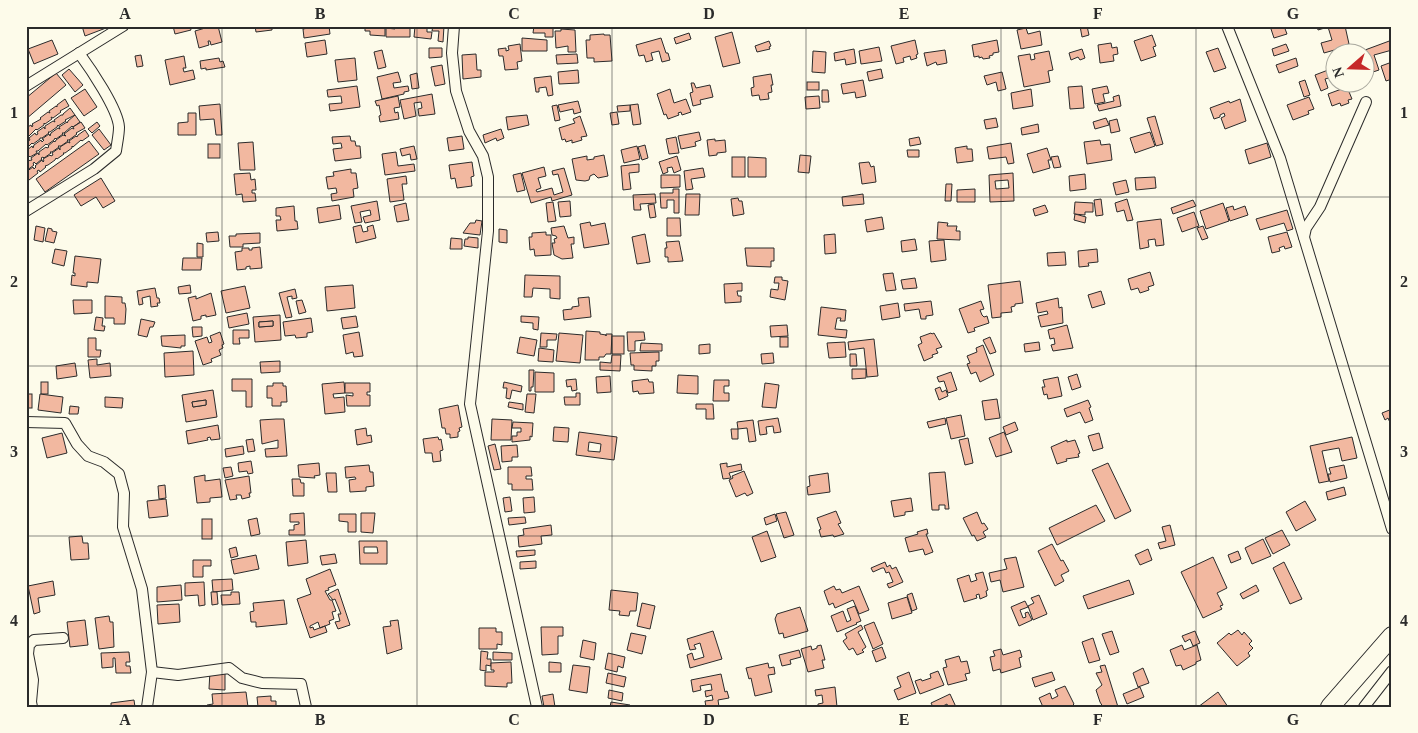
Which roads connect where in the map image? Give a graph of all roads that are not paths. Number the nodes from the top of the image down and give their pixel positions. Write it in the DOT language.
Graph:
graph roads {
  1 [pos="123,26"];
  2 [pos="454,26"];
  3 [pos="1227,26"];
  4 [pos="78,53"];
  5 [pos="26,86"];
  6 [pos="1366,102"];
  7 [pos="26,211"];
  8 [pos="1304,237"];
  9 [pos="26,422"];
  10 [pos="1392,529"];
  11 [pos="1392,636"];
  12 [pos="63,638"];
  13 [pos="27,643"];
  14 [pos="1392,671"];
  15 [pos="152,672"];
  16 [pos="32,707"];
  17 [pos="147,707"];
  18 [pos="306,707"];
  19 [pos="537,707"];
  20 [pos="1330,707"];
  21 [pos="1364,707"];
  1 -- 4 [label="street"];
  2 -- 19 [label="street"];
  3 -- 8 [label="street"];
  4 -- 5 [label="street"];
  4 -- 7 [label="street"];
  6 -- 8 [label="street"];
  8 -- 10 [label="street"];
  9 -- 15 [label="street"];
  11 -- 20 [label="highway"];
  12 -- 13 [label="street"];
  13 -- 16 [label="street"];
  14 -- 21 [label="street"];
  15 -- 17 [label="street"];
  15 -- 18 [label="street"];
}
